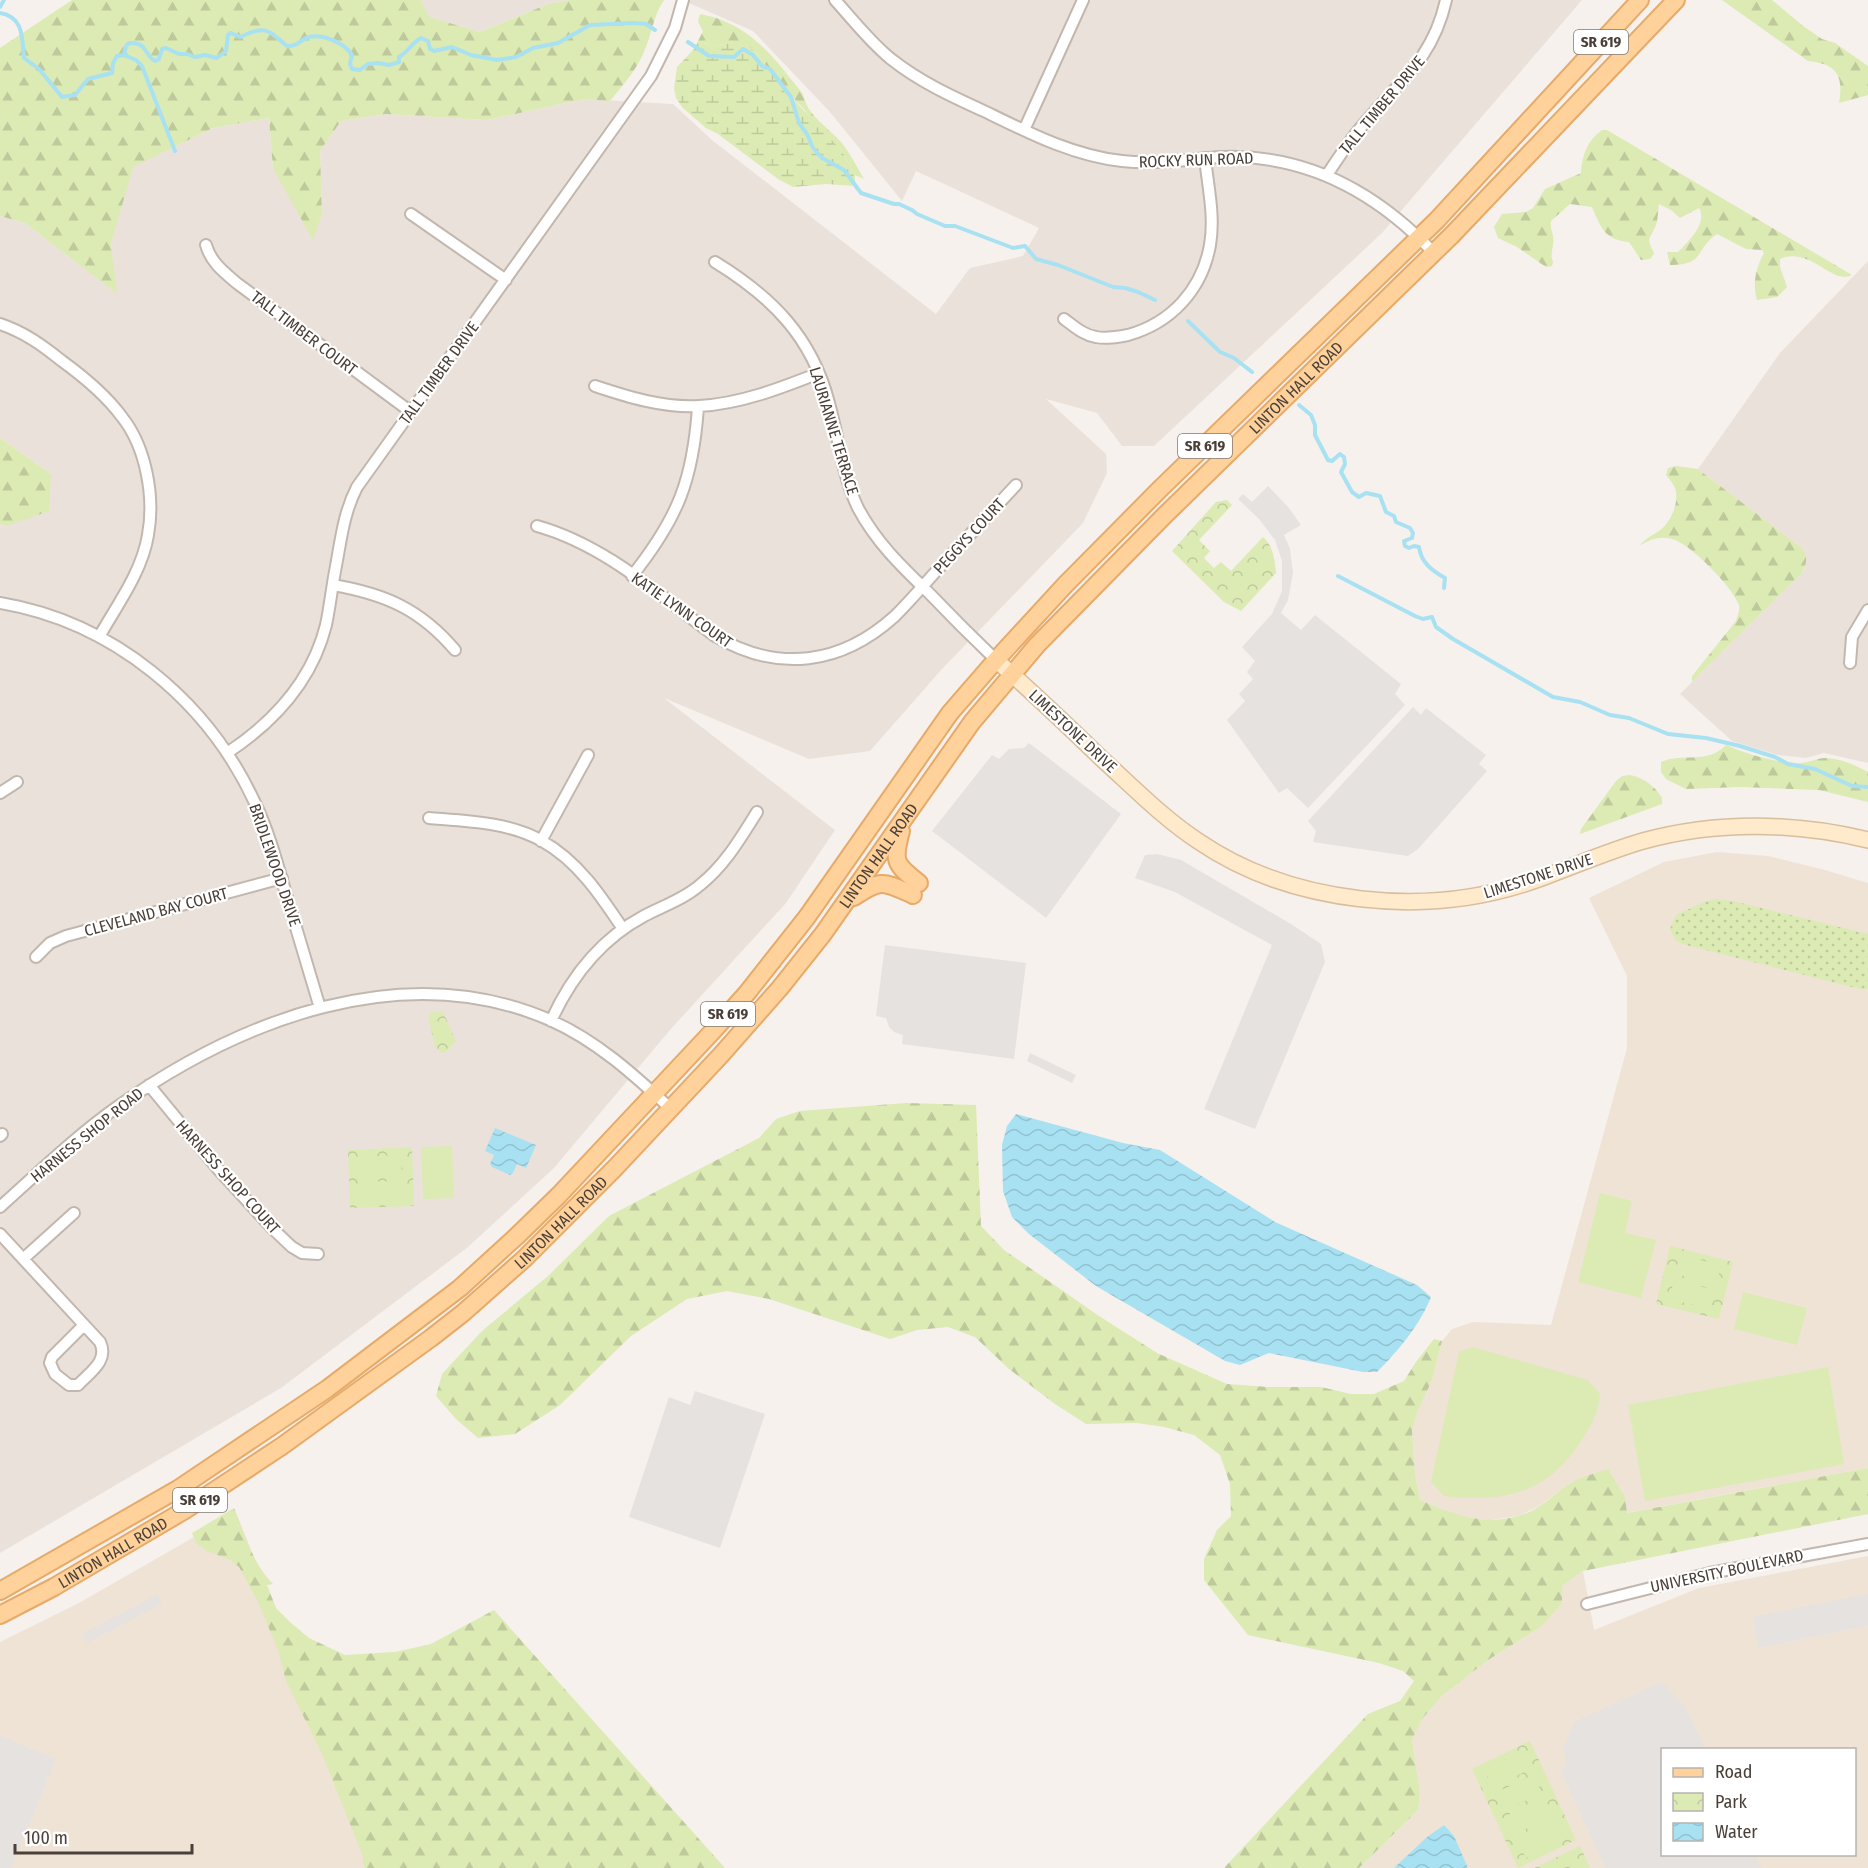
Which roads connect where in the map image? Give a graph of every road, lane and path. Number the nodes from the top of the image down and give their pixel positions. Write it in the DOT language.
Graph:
graph roads {
  1 [pos="683,0"];
  2 [pos="835,0"];
  3 [pos="1083,0"];
  4 [pos="1446,0"];
  5 [pos="1640,0"];
  6 [pos="1676,0"];
  7 [pos="1024,130"];
  8 [pos="1204,158"];
  9 [pos="1327,175"];
  10 [pos="411,214"];
  11 [pos="1419,238"];
  12 [pos="207,245"];
  13 [pos="1434,253"];
  14 [pos="715,262"];
  15 [pos="506,280"];
  16 [pos="1064,319"];
  17 [pos="0,324"];
  18 [pos="819,373"];
  19 [pos="595,386"];
  20 [pos="698,407"];
  21 [pos="411,412"];
  22 [pos="1016,485"];
  23 [pos="537,526"];
  24 [pos="632,576"];
  25 [pos="333,585"];
  26 [pos="922,587"];
  27 [pos="0,603"];
  28 [pos="1868,610"];
  29 [pos="99,637"];
  30 [pos="455,650"];
  31 [pos="996,660"];
  32 [pos="1850,663"];
  33 [pos="1011,674"];
  34 [pos="227,753"];
  35 [pos="588,755"];
  36 [pos="17,782"];
  37 [pos="0,793"];
  38 [pos="757,812"];
  39 [pos="429,818"];
  40 [pos="904,820"];
  41 [pos="1868,840"];
  42 [pos="542,841"];
  43 [pos="282,878"];
  44 [pos="846,902"];
  45 [pos="623,929"];
  46 [pos="36,957"];
  47 [pos="320,1008"];
  48 [pos="551,1021"];
  49 [pos="149,1085"];
  50 [pos="654,1093"];
  51 [pos="670,1108"];
  52 [pos="0,1207"];
  53 [pos="74,1212"];
  54 [pos="0,1234"];
  55 [pos="318,1254"];
  56 [pos="23,1259"];
  57 [pos="84,1325"];
  58 [pos="1868,1544"];
  59 [pos="0,1591"];
  60 [pos="1587,1604"];
  61 [pos="0,1615"];
  1 -- 15 [label="street, TALL TIMBER DRIVE"];
  2 -- 7 [label="street, ROCKY RUN ROAD"];
  3 -- 7 [label="street"];
  4 -- 9 [label="street, TALL TIMBER DRIVE"];
  5 -- 11 [label="main road, LINTON HALL ROAD / SR 619"];
  6 -- 13 [label="main road, LINTON HALL ROAD / SR 619"];
  7 -- 8 [label="street, ROCKY RUN ROAD"];
  8 -- 9 [label="street, ROCKY RUN ROAD"];
  8 -- 16 [label="street"];
  9 -- 11 [label="street, ROCKY RUN ROAD"];
  10 -- 15 [label="street"];
  11 -- 13 [label="street, ROCKY RUN ROAD"];
  11 -- 31 [label="main road, LINTON HALL ROAD / SR 619"];
  12 -- 21 [label="street, TALL TIMBER COURT"];
  13 -- 33 [label="main road, LINTON HALL ROAD / SR 619"];
  14 -- 18 [label="street, LAURIANNE TERRACE"];
  15 -- 21 [label="street, TALL TIMBER DRIVE"];
  17 -- 29 [label="street"];
  18 -- 20 [label="street"];
  18 -- 26 [label="street, LAURIANNE TERRACE"];
  19 -- 20 [label="street"];
  20 -- 24 [label="street"];
  21 -- 25 [label="street, TALL TIMBER DRIVE"];
  22 -- 26 [label="street, PEGGYS COURT"];
  23 -- 24 [label="street, KATIE LYNN COURT"];
  24 -- 26 [label="street, KATIE LYNN COURT"];
  25 -- 30 [label="street"];
  25 -- 34 [label="street, TALL TIMBER DRIVE"];
  26 -- 31 [label="street, LAURIANNE TERRACE"];
  27 -- 29 [label="street, BRIDLEWOOD DRIVE"];
  28 -- 32 [label="street"];
  29 -- 34 [label="street, BRIDLEWOOD DRIVE"];
  31 -- 33 [label="street, LIMESTONE DRIVE"];
  31 -- 50 [label="main road, LINTON HALL ROAD / SR 619"];
  33 -- 40 [label="main road, LINTON HALL ROAD / SR 619"];
  33 -- 41 [label="street, LIMESTONE DRIVE"];
  34 -- 43 [label="street, BRIDLEWOOD DRIVE"];
  35 -- 42 [label="street"];
  36 -- 37 [label="street"];
  38 -- 45 [label="street"];
  39 -- 42 [label="street"];
  40 -- 44 [label="main road, LINTON HALL ROAD / SR 619"];
  40 -- 44 [label="main road"];
  42 -- 45 [label="street"];
  43 -- 46 [label="street, CLEVELAND BAY COURT"];
  43 -- 47 [label="street, BRIDLEWOOD DRIVE"];
  44 -- 51 [label="main road, LINTON HALL ROAD / SR 619"];
  45 -- 48 [label="street"];
  47 -- 48 [label="street, HARNESS SHOP ROAD"];
  47 -- 49 [label="street, HARNESS SHOP ROAD"];
  48 -- 50 [label="street, HARNESS SHOP ROAD"];
  49 -- 52 [label="street, HARNESS SHOP ROAD"];
  49 -- 55 [label="street, HARNESS SHOP COURT"];
  50 -- 51 [label="street, HARNESS SHOP ROAD"];
  50 -- 59 [label="main road, LINTON HALL ROAD / SR 619"];
  51 -- 61 [label="main road, LINTON HALL ROAD / SR 619"];
  53 -- 56 [label="street"];
  54 -- 56 [label="street"];
  56 -- 57 [label="street"];
  57 -- 57 [label="street"];
  58 -- 60 [label="street, UNIVERSITY BOULEVARD"];
}
